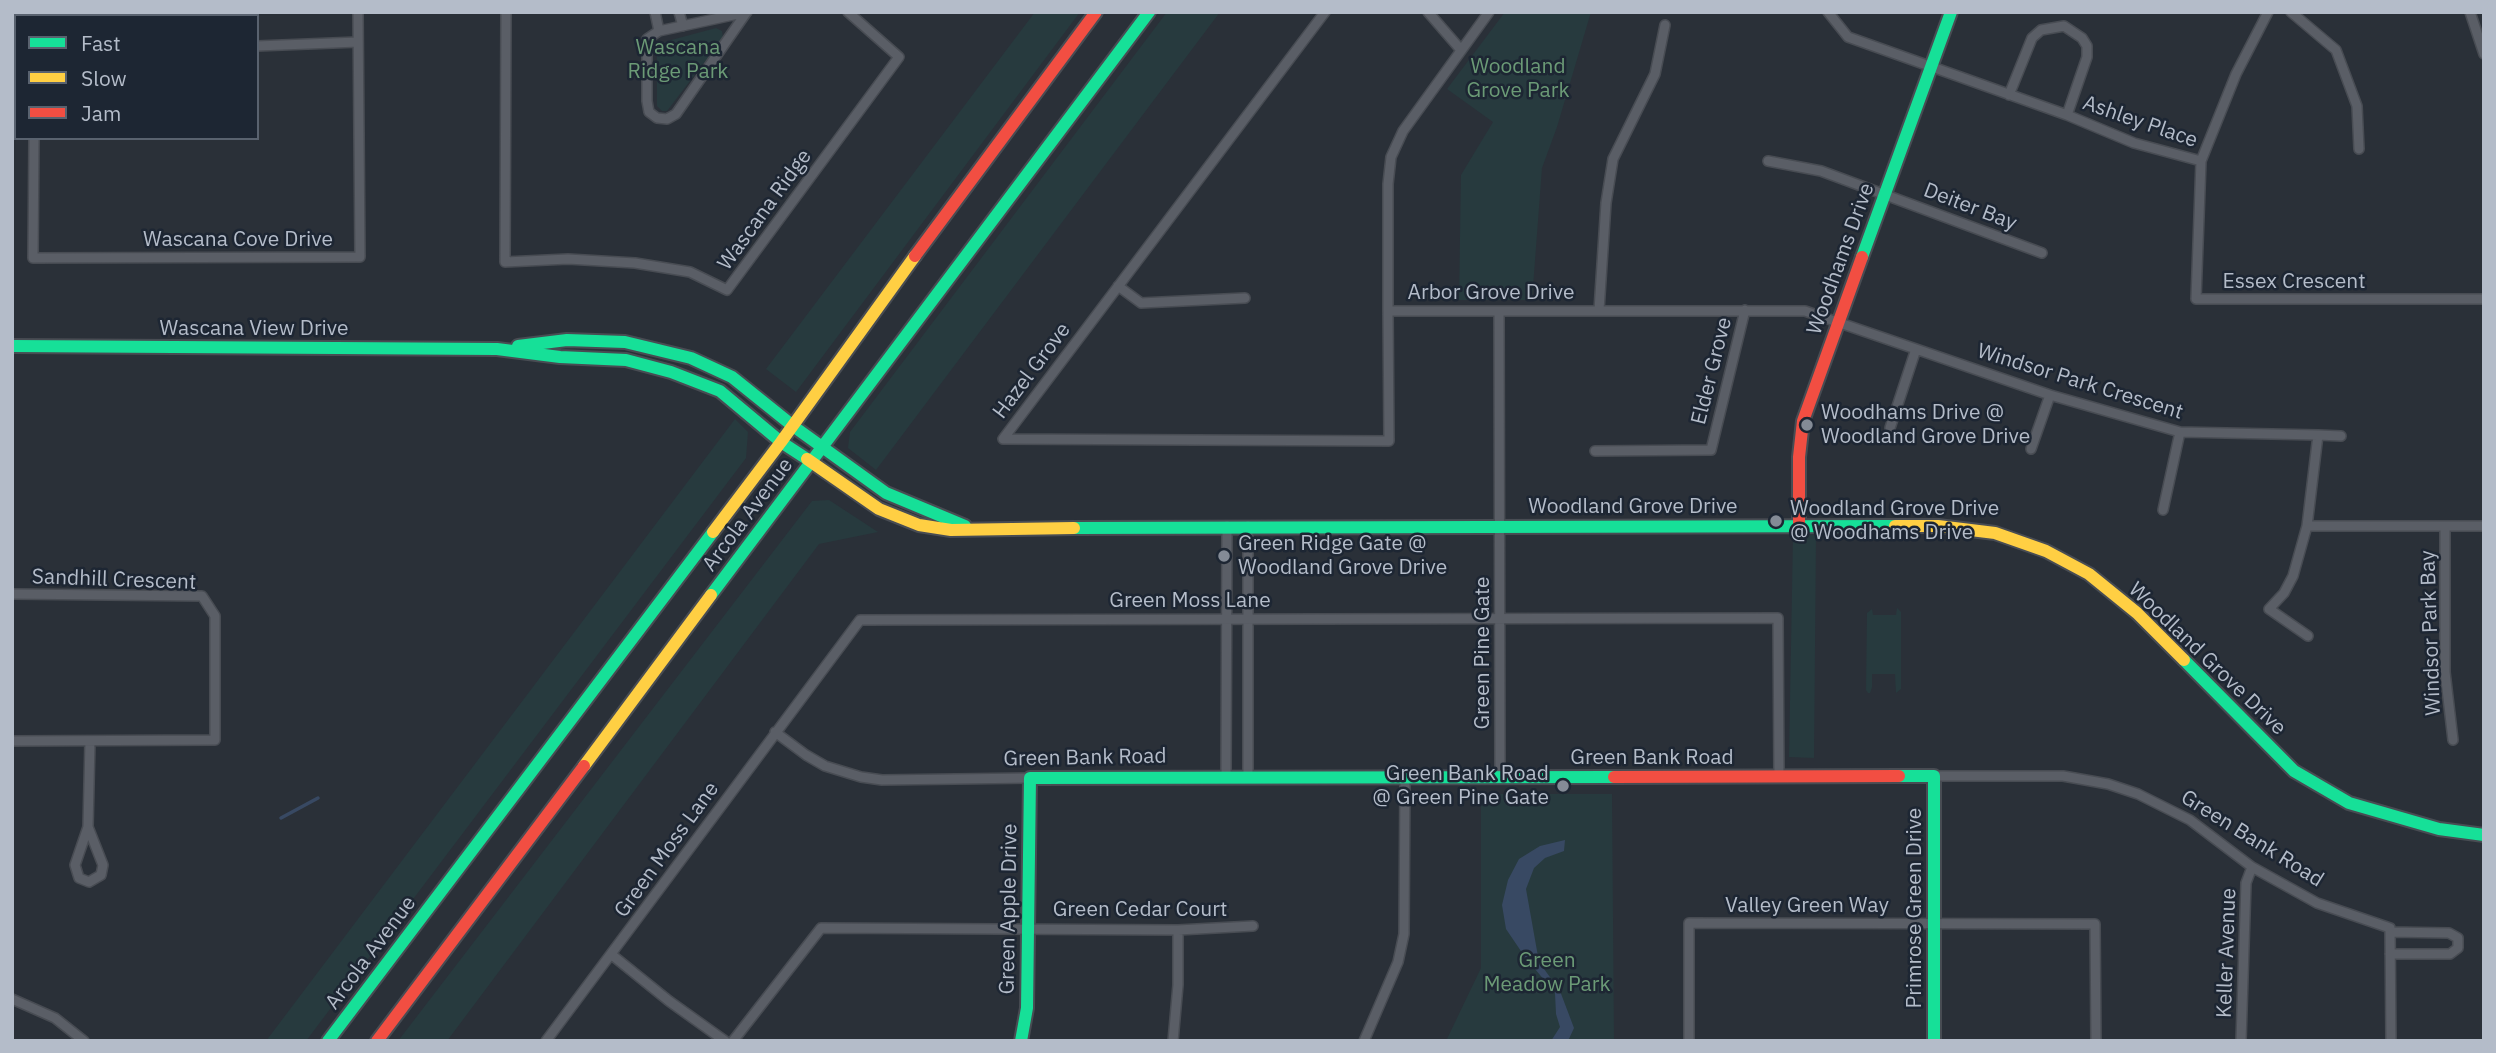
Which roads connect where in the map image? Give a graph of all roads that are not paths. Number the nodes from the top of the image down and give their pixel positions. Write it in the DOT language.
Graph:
graph roads {
  1 [pos="358,12"];
  2 [pos="506,12"];
  3 [pos="655,12"];
  4 [pos="679,12"];
  5 [pos="848,12"];
  6 [pos="1096,12"];
  7 [pos="1149,12"];
  8 [pos="1325,12"];
  9 [pos="1428,12"];
  10 [pos="1489,12"];
  11 [pos="1828,12"];
  12 [pos="1951,12"];
  13 [pos="2268,12"];
  14 [pos="2291,12"];
  15 [pos="2470,12"];
  16 [pos="747,13"];
  17 [pos="1665,25"];
  18 [pos="683,26"];
  19 [pos="659,31"];
  20 [pos="358,42"];
  21 [pos="259,46"];
  22 [pos="1461,50"];
  23 [pos="2484,54"];
  24 [pos="1931,68"];
  25 [pos="2009,96"];
  26 [pos="2067,116"];
  27 [pos="34,140"];
  28 [pos="2359,149"];
  29 [pos="1768,161"];
  30 [pos="2201,161"];
  31 [pos="1886,194"];
  32 [pos="2042,253"];
  33 [pos="1118,286"];
  34 [pos="1245,298"];
  35 [pos="2484,299"];
  36 [pos="1599,310"];
  37 [pos="1745,310"];
  38 [pos="1388,311"];
  39 [pos="1499,311"];
  40 [pos="1838,323"];
  41 [pos="12,346"];
  42 [pos="496,349"];
  43 [pos="1916,349"];
  44 [pos="2050,395"];
  45 [pos="793,426"];
  46 [pos="1889,428"];
  47 [pos="2180,432"];
  48 [pos="2318,435"];
  49 [pos="2341,436"];
  50 [pos="781,442"];
  51 [pos="823,447"];
  52 [pos="2031,449"];
  53 [pos="1595,451"];
  54 [pos="812,463"];
  55 [pos="2163,510"];
  56 [pos="1799,525"];
  57 [pos="1227,526"];
  58 [pos="1248,526"];
  59 [pos="2306,526"];
  60 [pos="2445,526"];
  61 [pos="2484,526"];
  62 [pos="1500,527"];
  63 [pos="974,530"];
  64 [pos="12,594"];
  65 [pos="1500,617"];
  66 [pos="1225,619"];
  67 [pos="1248,619"];
  68 [pos="2308,636"];
  69 [pos="775,732"];
  70 [pos="2453,740"];
  71 [pos="12,741"];
  72 [pos="90,741"];
  73 [pos="1226,776"];
  74 [pos="1248,776"];
  75 [pos="1934,776"];
  76 [pos="1779,777"];
  77 [pos="1030,778"];
  78 [pos="1405,778"];
  79 [pos="1500,778"];
  80 [pos="88,827"];
  81 [pos="2484,835"];
  82 [pos="2252,867"];
  83 [pos="1934,923"];
  84 [pos="1252,926"];
  85 [pos="1028,928"];
  86 [pos="1178,930"];
  87 [pos="2390,932"];
  88 [pos="2390,954"];
  89 [pos="612,955"];
  90 [pos="12,999"];
  91 [pos="84,1041"];
  92 [pos="328,1041"];
  93 [pos="377,1041"];
  94 [pos="546,1041"];
  95 [pos="724,1041"];
  96 [pos="733,1041"];
  97 [pos="1021,1041"];
  98 [pos="1173,1041"];
  99 [pos="1364,1041"];
  100 [pos="1689,1041"];
  101 [pos="1934,1041"];
  102 [pos="2096,1041"];
  103 [pos="2241,1041"];
  104 [pos="2391,1041"];
  1 -- 20 [label="street, Wascana Cove Drive"];
  2 -- 5 [label="street, Wascana Ridge"];
  3 -- 19 [label="street"];
  4 -- 18 [label="street"];
  6 -- 45 [label="street, Arcola Avenue"];
  7 -- 51 [label="street, Arcola Avenue"];
  8 -- 33 [label="street, Hazel Grove"];
  9 -- 22 [label="street"];
  10 -- 22 [label="street, Arbor Grove Drive"];
  11 -- 24 [label="street, Ashley Place"];
  12 -- 24 [label="street, Woodhams Drive"];
  13 -- 30 [label="street, Essex Crescent"];
  14 -- 28 [label="street"];
  15 -- 23 [label="street"];
  16 -- 18 [label="street"];
  16 -- 19 [label="street"];
  17 -- 36 [label="street"];
  18 -- 19 [label="street"];
  20 -- 21 [label="street"];
  20 -- 27 [label="street, Wascana Cove Drive"];
  22 -- 38 [label="street, Arbor Grove Drive"];
  24 -- 25 [label="street, Ashley Place"];
  24 -- 31 [label="street, Woodhams Drive"];
  25 -- 26 [label="street, Ashley Place"];
  25 -- 26 [label="street, Ashley Place"];
  26 -- 30 [label="street, Ashley Place"];
  29 -- 31 [label="street, Deiter Bay"];
  30 -- 35 [label="street, Essex Crescent"];
  31 -- 32 [label="street, Deiter Bay"];
  31 -- 40 [label="street, Woodhams Drive"];
  33 -- 34 [label="street"];
  33 -- 38 [label="street, Hazel Grove"];
  36 -- 37 [label="street, Arbor Grove Drive"];
  36 -- 39 [label="street, Arbor Grove Drive"];
  37 -- 40 [label="street, Arbor Grove Drive"];
  37 -- 53 [label="street, Elder Grove"];
  38 -- 39 [label="street, Arbor Grove Drive"];
  39 -- 62 [label="street, Green Pine Gate"];
  40 -- 43 [label="street, Windsor Park Crescent"];
  40 -- 56 [label="street, Woodhams Drive"];
  41 -- 42 [label="street, Wascana View Drive"];
  42 -- 45 [label="street, Wascana View Drive"];
  42 -- 50 [label="street, Wascana View Drive"];
  43 -- 44 [label="street, Windsor Park Crescent"];
  43 -- 46 [label="street"];
  44 -- 47 [label="street, Windsor Park Crescent"];
  44 -- 52 [label="street"];
  45 -- 50 [label="street, Arcola Avenue"];
  45 -- 51 [label="street, Wascana View Drive"];
  47 -- 48 [label="street, Windsor Park Crescent"];
  47 -- 55 [label="street"];
  48 -- 49 [label="street, Windsor Park Crescent"];
  48 -- 59 [label="street"];
  50 -- 54 [label="street, Wascana View Drive"];
  50 -- 92 [label="street, Arcola Avenue"];
  51 -- 54 [label="street, Arcola Avenue"];
  51 -- 63 [label="street, Woodland Grove Drive"];
  54 -- 63 [label="street, Woodland Grove Drive"];
  54 -- 93 [label="street, Arcola Avenue"];
  56 -- 62 [label="street, Woodland Grove Drive"];
  56 -- 81 [label="street, Woodland Grove Drive"];
  57 -- 58 [label="street, Woodland Grove Drive"];
  57 -- 63 [label="street, Woodland Grove Drive"];
  57 -- 66 [label="street"];
  58 -- 62 [label="street, Woodland Grove Drive"];
  58 -- 67 [label="street"];
  59 -- 60 [label="street"];
  59 -- 68 [label="street"];
  60 -- 61 [label="street"];
  60 -- 70 [label="street, Windsor Park Bay"];
  62 -- 65 [label="street, Green Pine Gate"];
  64 -- 72 [label="street, Sandhill Crescent"];
  65 -- 67 [label="street, Green Moss Lane"];
  65 -- 76 [label="street, Green Moss Lane"];
  65 -- 79 [label="street, Green Pine Gate"];
  66 -- 67 [label="street, Green Moss Lane"];
  66 -- 69 [label="street, Green Moss Lane"];
  66 -- 73 [label="street"];
  67 -- 74 [label="street"];
  69 -- 77 [label="street, Green Bank Road"];
  69 -- 89 [label="street, Green Moss Lane"];
  71 -- 72 [label="street, Sandhill Crescent"];
  72 -- 80 [label="street"];
  73 -- 74 [label="street, Green Bank Road"];
  73 -- 77 [label="street, Green Bank Road"];
  74 -- 78 [label="street, Green Bank Road"];
  75 -- 76 [label="street, Green Bank Road"];
  75 -- 82 [label="street, Green Bank Road"];
  75 -- 83 [label="street, Primrose Green Drive"];
  76 -- 79 [label="street, Green Bank Road"];
  77 -- 85 [label="street, Green Apple Drive"];
  78 -- 79 [label="street, Green Bank Road"];
  78 -- 99 [label="street"];
  80 -- 80 [label="street"];
  82 -- 87 [label="street, Green Bank Road"];
  82 -- 103 [label="street, Keller Avenue"];
  83 -- 100 [label="street, Valley Green Way"];
  83 -- 101 [label="street, Primrose Green Drive"];
  83 -- 102 [label="street, Valley Green Way"];
  84 -- 86 [label="street, Green Cedar Court"];
  85 -- 86 [label="street, Green Cedar Court"];
  85 -- 96 [label="street, Green Cedar Court"];
  85 -- 97 [label="street, Green Apple Drive"];
  86 -- 98 [label="street"];
  87 -- 88 [label="street"];
  87 -- 88 [label="street"];
  88 -- 104 [label="street"];
  89 -- 94 [label="street, Green Moss Lane"];
  89 -- 95 [label="street"];
  90 -- 91 [label="street"];
}
